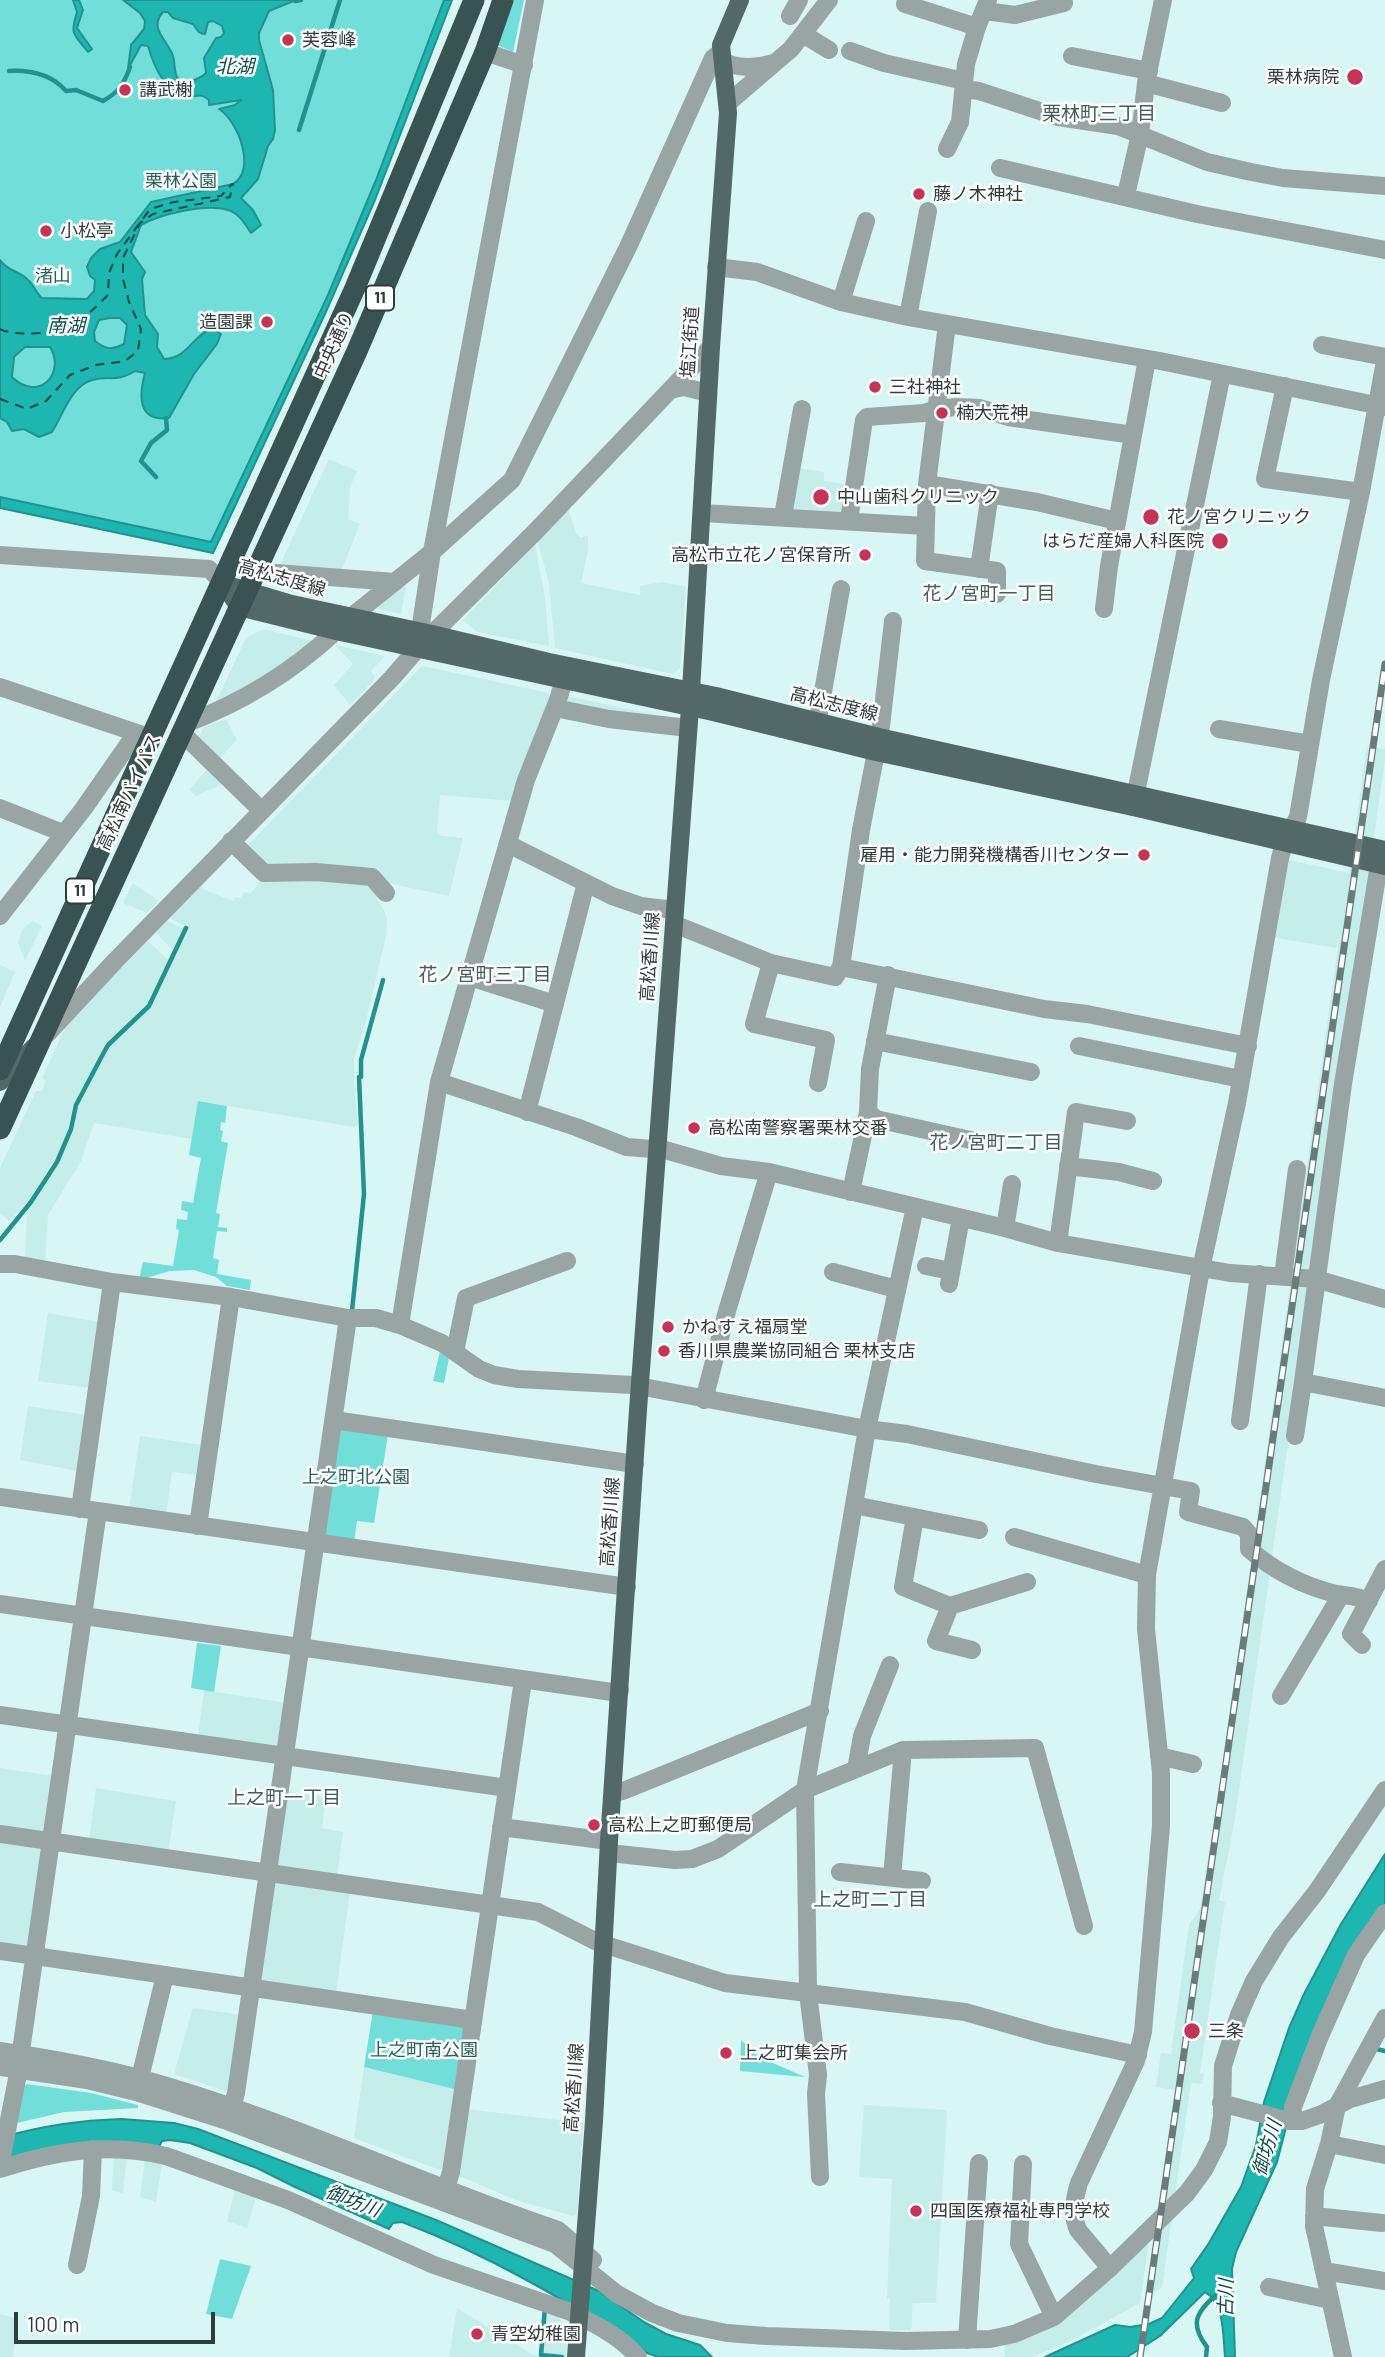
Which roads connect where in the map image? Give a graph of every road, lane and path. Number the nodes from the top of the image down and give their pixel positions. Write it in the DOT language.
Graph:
graph roads {
  1 [pos="474,0"];
  2 [pos="503,0"];
  3 [pos="535,0"];
  4 [pos="740,0"];
  5 [pos="829,0"];
  6 [pos="1163,0"];
  7 [pos="905,4"];
  8 [pos="1064,4"];
  9 [pos="984,13"];
  10 [pos="803,34"];
  11 [pos="829,50"];
  12 [pos="850,51"];
  13 [pos="485,52"];
  14 [pos="722,56"];
  15 [pos="1072,56"];
  16 [pos="775,63"];
  17 [pos="524,65"];
  18 [pos="1147,77"];
  19 [pos="964,85"];
  20 [pos="728,103"];
  21 [pos="1222,103"];
  22 [pos="1140,134"];
  23 [pos="947,149"];
  24 [pos="1000,168"];
  25 [pos="1385,186"];
  26 [pos="1126,195"];
  27 [pos="928,212"];
  28 [pos="866,221"];
  29 [pos="1385,250"];
  30 [pos="716,267"];
  31 [pos="841,302"];
  32 [pos="908,317"];
  33 [pos="947,324"];
  34 [pos="1322,345"];
  35 [pos="711,347"];
  36 [pos="1147,359"];
  37 [pos="1385,359"];
  38 [pos="1222,374"];
  39 [pos="1284,386"];
  40 [pos="670,390"];
  41 [pos="708,393"];
  42 [pos="1380,406"];
  43 [pos="802,409"];
  44 [pos="936,409"];
  45 [pos="1133,435"];
  46 [pos="927,484"];
  47 [pos="1361,492"];
  48 [pos="990,493"];
  49 [pos="702,513"];
  50 [pos="783,516"];
  51 [pos="849,520"];
  52 [pos="1118,521"];
  53 [pos="926,526"];
  54 [pos="432,552"];
  55 [pos="0,555"];
  56 [pos="979,569"];
  57 [pos="276,573"];
  58 [pos="222,582"];
  59 [pos="395,582"];
  60 [pos="841,589"];
  61 [pos="997,594"];
  62 [pos="242,599"];
  63 [pos="1104,609"];
  64 [pos="351,617"];
  65 [pos="205,618"];
  66 [pos="893,621"];
  67 [pos="230,626"];
  68 [pos="336,631"];
  69 [pos="423,638"];
  70 [pos="566,674"];
  71 [pos="0,687"];
  72 [pos="690,699"];
  73 [pos="555,708"];
  74 [pos="688,728"];
  75 [pos="183,729"];
  76 [pos="814,729"];
  77 [pos="1219,729"];
  78 [pos="149,737"];
  79 [pos="877,744"];
  80 [pos="1310,744"];
  81 [pos="1134,801"];
  82 [pos="0,808"];
  83 [pos="262,811"];
  84 [pos="63,833"];
  85 [pos="1288,836"];
  86 [pos="232,841"];
  87 [pos="508,844"];
  88 [pos="1383,860"];
  89 [pos="586,883"];
  90 [pos="386,893"];
  91 [pos="0,916"];
  92 [pos="674,917"];
  93 [pos="771,963"];
  94 [pos="842,967"];
  95 [pos="888,975"];
  96 [pos="469,977"];
  97 [pos="555,1004"];
  98 [pos="875,1041"];
  99 [pos="39,1042"];
  100 [pos="1079,1046"];
  101 [pos="1248,1046"];
  102 [pos="0,1070"];
  103 [pos="1031,1072"];
  104 [pos="1241,1079"];
  105 [pos="0,1082"];
  106 [pos="439,1082"];
  107 [pos="818,1083"];
  108 [pos="527,1112"];
  109 [pos="868,1112"];
  110 [pos="1127,1121"];
  111 [pos="0,1129"];
  112 [pos="984,1143"];
  113 [pos="658,1149"];
  114 [pos="1068,1166"];
  115 [pos="1297,1169"];
  116 [pos="769,1172"];
  117 [pos="1153,1181"];
  118 [pos="1012,1184"];
  119 [pos="851,1192"];
  120 [pos="915,1207"];
  121 [pos="961,1218"];
  122 [pos="1005,1228"];
  123 [pos="1058,1243"];
  124 [pos="567,1261"];
  125 [pos="0,1264"];
  126 [pos="926,1266"];
  127 [pos="1201,1269"];
  128 [pos="833,1272"];
  129 [pos="1259,1274"];
  130 [pos="1283,1276"];
  131 [pos="1316,1279"];
  132 [pos="112,1282"];
  133 [pos="896,1289"];
  134 [pos="231,1297"];
  135 [pos="1385,1299"];
  136 [pos="348,1318"];
  137 [pos="400,1325"];
  138 [pos="455,1352"];
  139 [pos="1303,1382"];
  140 [pos="641,1387"];
  141 [pos="1385,1398"];
  142 [pos="704,1400"];
  143 [pos="334,1420"];
  144 [pos="1240,1421"];
  145 [pos="867,1429"];
  146 [pos="1295,1436"];
  147 [pos="635,1464"];
  148 [pos="1162,1485"];
  149 [pos="0,1497"];
  150 [pos="854,1505"];
  151 [pos="89,1510"];
  152 [pos="915,1517"];
  153 [pos="198,1525"];
  154 [pos="979,1530"];
  155 [pos="1014,1537"];
  156 [pos="316,1543"];
  157 [pos="1385,1569"];
  158 [pos="1147,1575"];
  159 [pos="1027,1582"];
  160 [pos="626,1587"];
  161 [pos="1340,1595"];
  162 [pos="1368,1601"];
  163 [pos="0,1604"];
  164 [pos="950,1606"];
  165 [pos="83,1616"];
  166 [pos="1362,1645"];
  167 [pos="300,1648"];
  168 [pos="972,1650"];
  169 [pos="890,1665"];
  170 [pos="523,1680"];
  171 [pos="620,1690"];
  172 [pos="1281,1696"];
  173 [pos="820,1710"];
  174 [pos="0,1715"];
  175 [pos="67,1725"];
  176 [pos="902,1750"];
  177 [pos="285,1756"];
  178 [pos="1159,1756"];
  179 [pos="1193,1764"];
  180 [pos="856,1769"];
  181 [pos="507,1788"];
  182 [pos="806,1790"];
  183 [pos="1385,1790"];
  184 [pos="613,1793"];
  185 [pos="501,1827"];
  186 [pos="0,1834"];
  187 [pos="50,1842"];
  188 [pos="609,1847"];
  189 [pos="840,1872"];
  190 [pos="268,1873"];
  191 [pos="892,1877"];
  192 [pos="922,1881"];
  193 [pos="490,1905"];
  194 [pos="1385,1913"];
  195 [pos="1083,1926"];
  196 [pos="605,1945"];
  197 [pos="0,1951"];
  198 [pos="34,1956"];
  199 [pos="165,1975"];
  200 [pos="252,1987"];
  201 [pos="808,1993"];
  202 [pos="1385,2018"];
  203 [pos="473,2020"];
  204 [pos="0,2051"];
  205 [pos="1138,2055"];
  206 [pos="12,2063"];
  207 [pos="141,2078"];
  208 [pos="1385,2089"];
  209 [pos="1221,2103"];
  210 [pos="1337,2106"];
  211 [pos="232,2108"];
  212 [pos="1290,2121"];
  213 [pos="1329,2144"];
  214 [pos="93,2149"];
  215 [pos="1385,2155"];
  216 [pos="979,2164"];
  217 [pos="1023,2164"];
  218 [pos="1,2166"];
  219 [pos="820,2177"];
  220 [pos="446,2188"];
  221 [pos="1314,2216"];
  222 [pos="1382,2223"];
  223 [pos="77,2265"];
  224 [pos="582,2265"];
  225 [pos="1110,2268"];
  226 [pos="1324,2271"];
  227 [pos="1385,2281"];
  228 [pos="1269,2287"];
  229 [pos="1330,2300"];
  230 [pos="579,2314"];
  231 [pos="1054,2316"];
  232 [pos="967,2340"];
  233 [pos="576,2357"];
  234 [pos="638,2357"];
  235 [pos="1343,2357"];
  1 -- 58 [label="highway, 中央通り / 11"];
  2 -- 13 [label="highway, 中央通り / 11"];
  3 -- 17 [label="street"];
  4 -- 14 [label="main road, 塩江街道"];
  5 -- 10 [label="street"];
  6 -- 18 [label="street"];
  7 -- 9 [label="street"];
  8 -- 9 [label="street"];
  9 -- 19 [label="street"];
  10 -- 11 [label="street"];
  10 -- 16 [label="street"];
  12 -- 19 [label="street"];
  13 -- 17 [label="street"];
  13 -- 62 [label="highway, 中央通り / 11"];
  14 -- 16 [label="street"];
  14 -- 20 [label="main road, 塩江街道"];
  14 -- 54 [label="street"];
  15 -- 18 [label="street"];
  16 -- 20 [label="street"];
  17 -- 54 [label="street"];
  18 -- 21 [label="street"];
  18 -- 22 [label="street"];
  19 -- 22 [label="street"];
  19 -- 23 [label="street"];
  20 -- 30 [label="main road, 塩江街道"];
  22 -- 25 [label="street"];
  22 -- 26 [label="street"];
  24 -- 26 [label="street"];
  26 -- 29 [label="street"];
  27 -- 32 [label="street"];
  28 -- 31 [label="street"];
  30 -- 31 [label="street"];
  30 -- 35 [label="main road, 塩江街道"];
  31 -- 32 [label="street"];
  32 -- 33 [label="street"];
  33 -- 36 [label="street"];
  33 -- 44 [label="street"];
  34 -- 37 [label="street"];
  35 -- 40 [label="street"];
  35 -- 41 [label="main road, 塩江街道"];
  36 -- 38 [label="street"];
  36 -- 45 [label="street"];
  37 -- 42 [label="street"];
  38 -- 39 [label="street"];
  38 -- 81 [label="street"];
  39 -- 42 [label="street"];
  39 -- 47 [label="street"];
  40 -- 41 [label="street"];
  40 -- 69 [label="street"];
  41 -- 49 [label="main road, 塩江街道"];
  42 -- 47 [label="street"];
  43 -- 50 [label="street"];
  44 -- 45 [label="street"];
  44 -- 46 [label="street"];
  44 -- 51 [label="street"];
  45 -- 52 [label="street"];
  46 -- 48 [label="street"];
  46 -- 53 [label="street"];
  47 -- 80 [label="street"];
  48 -- 52 [label="street"];
  48 -- 56 [label="street"];
  49 -- 50 [label="street"];
  49 -- 72 [label="main road, 塩江街道"];
  50 -- 51 [label="street"];
  51 -- 53 [label="street"];
  52 -- 63 [label="street"];
  53 -- 56 [label="street"];
  54 -- 59 [label="street"];
  54 -- 69 [label="street"];
  55 -- 58 [label="street"];
  56 -- 61 [label="street"];
  57 -- 59 [label="street"];
  58 -- 62 [label="main road, 高松志度線"];
  58 -- 65 [label="highway, 中央通り / 11"];
  59 -- 64 [label="street"];
  60 -- 76 [label="street"];
  62 -- 64 [label="main road, 高松志度線"];
  62 -- 67 [label="highway, 中央通り / 11"];
  62 -- 68 [label="main road, 高松志度線"];
  64 -- 69 [label="main road, 高松志度線"];
  65 -- 78 [label="highway, 高松南バイパス / 11"];
  66 -- 79 [label="street"];
  67 -- 75 [label="highway, 高松南バイパス / 11"];
  68 -- 69 [label="main road, 高松志度線"];
  68 -- 75 [label="street"];
  69 -- 70 [label="main road, 高松志度線"];
  69 -- 83 [label="street"];
  70 -- 72 [label="main road, 高松志度線"];
  70 -- 73 [label="street"];
  71 -- 78 [label="street"];
  72 -- 74 [label="main road, 高松香川線"];
  72 -- 76 [label="main road, 高松志度線"];
  73 -- 74 [label="street"];
  73 -- 87 [label="street"];
  74 -- 92 [label="main road, 高松香川線"];
  75 -- 83 [label="street"];
  75 -- 99 [label="highway, 高松南バイパス / 11"];
  76 -- 79 [label="main road, 高松志度線"];
  77 -- 80 [label="street"];
  78 -- 84 [label="street"];
  78 -- 102 [label="highway, 高松南バイパス / 11"];
  79 -- 81 [label="main road, 高松志度線"];
  79 -- 94 [label="street"];
  80 -- 85 [label="street"];
  81 -- 85 [label="main road, 高松志度線"];
  82 -- 84 [label="street"];
  83 -- 86 [label="street"];
  84 -- 91 [label="street"];
  85 -- 88 [label="main road, 高松志度線"];
  85 -- 101 [label="street"];
  86 -- 90 [label="street"];
  86 -- 99 [label="street"];
  87 -- 89 [label="street"];
  87 -- 96 [label="street"];
  88 -- 131 [label="street"];
  89 -- 92 [label="street"];
  89 -- 97 [label="street"];
  92 -- 93 [label="street"];
  92 -- 113 [label="main road, 高松香川線"];
  93 -- 94 [label="street"];
  93 -- 107 [label="street"];
  94 -- 95 [label="street"];
  95 -- 98 [label="street"];
  95 -- 101 [label="street"];
  96 -- 97 [label="street"];
  96 -- 106 [label="street"];
  97 -- 108 [label="street"];
  98 -- 103 [label="street"];
  98 -- 109 [label="street"];
  99 -- 105 [label="main road"];
  99 -- 111 [label="highway, 高松南バイパス / 11"];
  100 -- 104 [label="street"];
  101 -- 104 [label="street"];
  104 -- 127 [label="street"];
  106 -- 108 [label="street"];
  106 -- 137 [label="street"];
  108 -- 113 [label="street"];
  109 -- 112 [label="street"];
  109 -- 119 [label="street"];
  110 -- 114 [label="street"];
  113 -- 116 [label="street"];
  113 -- 140 [label="main road, 高松香川線"];
  114 -- 117 [label="street"];
  114 -- 123 [label="street"];
  115 -- 130 [label="street"];
  116 -- 119 [label="street"];
  116 -- 142 [label="street"];
  118 -- 122 [label="street"];
  119 -- 120 [label="street"];
  120 -- 121 [label="street"];
  120 -- 133 [label="street"];
  121 -- 122 [label="street"];
  121 -- 126 [label="street"];
  122 -- 123 [label="street"];
  123 -- 127 [label="street"];
  124 -- 138 [label="street"];
  125 -- 132 [label="street"];
  127 -- 129 [label="street"];
  127 -- 148 [label="street"];
  128 -- 133 [label="street"];
  129 -- 130 [label="street"];
  129 -- 144 [label="street"];
  130 -- 131 [label="street"];
  131 -- 135 [label="street"];
  131 -- 139 [label="street"];
  132 -- 134 [label="street"];
  132 -- 151 [label="street"];
  133 -- 145 [label="street"];
  134 -- 136 [label="street"];
  134 -- 153 [label="street"];
  136 -- 137 [label="street"];
  136 -- 143 [label="street"];
  137 -- 138 [label="street"];
  138 -- 140 [label="street"];
  139 -- 141 [label="street"];
  139 -- 146 [label="street"];
  140 -- 142 [label="street"];
  140 -- 147 [label="main road, 高松香川線"];
  142 -- 145 [label="street"];
  143 -- 147 [label="street"];
  143 -- 156 [label="street"];
  145 -- 148 [label="street"];
  145 -- 150 [label="street"];
  147 -- 160 [label="main road, 高松香川線"];
  148 -- 158 [label="street"];
  148 -- 161 [label="street"];
  149 -- 151 [label="street"];
  150 -- 152 [label="street"];
  150 -- 173 [label="street"];
  151 -- 153 [label="street"];
  151 -- 165 [label="street"];
  152 -- 154 [label="street"];
  152 -- 164 [label="street"];
  153 -- 156 [label="street"];
  155 -- 158 [label="street"];
  156 -- 160 [label="street"];
  156 -- 167 [label="street"];
  157 -- 162 [label="street"];
  158 -- 178 [label="street"];
  159 -- 164 [label="street"];
  160 -- 171 [label="main road, 高松香川線"];
  161 -- 162 [label="street"];
  161 -- 172 [label="street"];
  162 -- 166 [label="street"];
  163 -- 165 [label="street"];
  164 -- 168 [label="street"];
  165 -- 167 [label="street"];
  165 -- 175 [label="street"];
  167 -- 170 [label="street"];
  167 -- 177 [label="street"];
  169 -- 180 [label="street"];
  170 -- 171 [label="street"];
  170 -- 181 [label="street"];
  171 -- 184 [label="main road, 高松香川線"];
  173 -- 182 [label="street"];
  173 -- 184 [label="street"];
  174 -- 175 [label="street"];
  175 -- 177 [label="street"];
  175 -- 187 [label="street"];
  176 -- 180 [label="street"];
  176 -- 191 [label="street"];
  176 -- 195 [label="street"];
  177 -- 181 [label="street"];
  177 -- 190 [label="street"];
  178 -- 179 [label="street"];
  178 -- 205 [label="street"];
  180 -- 182 [label="street"];
  181 -- 185 [label="street"];
  182 -- 188 [label="street"];
  182 -- 201 [label="street"];
  183 -- 209 [label="street"];
  184 -- 188 [label="main road, 高松香川線"];
  185 -- 188 [label="street"];
  185 -- 193 [label="street"];
  186 -- 187 [label="street"];
  187 -- 190 [label="street"];
  187 -- 198 [label="street"];
  188 -- 196 [label="main road, 高松香川線"];
  189 -- 191 [label="street"];
  190 -- 193 [label="street"];
  190 -- 200 [label="street"];
  191 -- 192 [label="street"];
  193 -- 196 [label="street"];
  193 -- 203 [label="street"];
  194 -- 212 [label="street"];
  196 -- 201 [label="street"];
  196 -- 224 [label="main road, 高松香川線"];
  197 -- 198 [label="street"];
  198 -- 199 [label="street"];
  198 -- 206 [label="street"];
  199 -- 200 [label="street"];
  199 -- 207 [label="street"];
  200 -- 203 [label="street"];
  200 -- 211 [label="street"];
  201 -- 205 [label="street"];
  201 -- 219 [label="street"];
  202 -- 210 [label="street"];
  203 -- 220 [label="street"];
  204 -- 206 [label="street"];
  205 -- 225 [label="street"];
  206 -- 207 [label="street"];
  206 -- 218 [label="street"];
  206 -- 224 [label="street"];
  207 -- 211 [label="street"];
  208 -- 210 [label="street"];
  209 -- 212 [label="street"];
  209 -- 225 [label="street"];
  210 -- 212 [label="street"];
  210 -- 213 [label="street"];
  211 -- 220 [label="street"];
  213 -- 215 [label="street"];
  213 -- 221 [label="street"];
  214 -- 218 [label="street"];
  214 -- 223 [label="street"];
  214 -- 230 [label="street"];
  216 -- 232 [label="street"];
  217 -- 231 [label="street"];
  220 -- 224 [label="street"];
  221 -- 222 [label="street"];
  221 -- 226 [label="street"];
  224 -- 230 [label="main road, 高松香川線"];
  224 -- 232 [label="street"];
  225 -- 231 [label="street"];
  226 -- 227 [label="street"];
  226 -- 229 [label="street"];
  228 -- 229 [label="street"];
  229 -- 235 [label="street"];
  230 -- 233 [label="main road, 高松香川線"];
  230 -- 234 [label="street"];
  231 -- 232 [label="street"];
}
